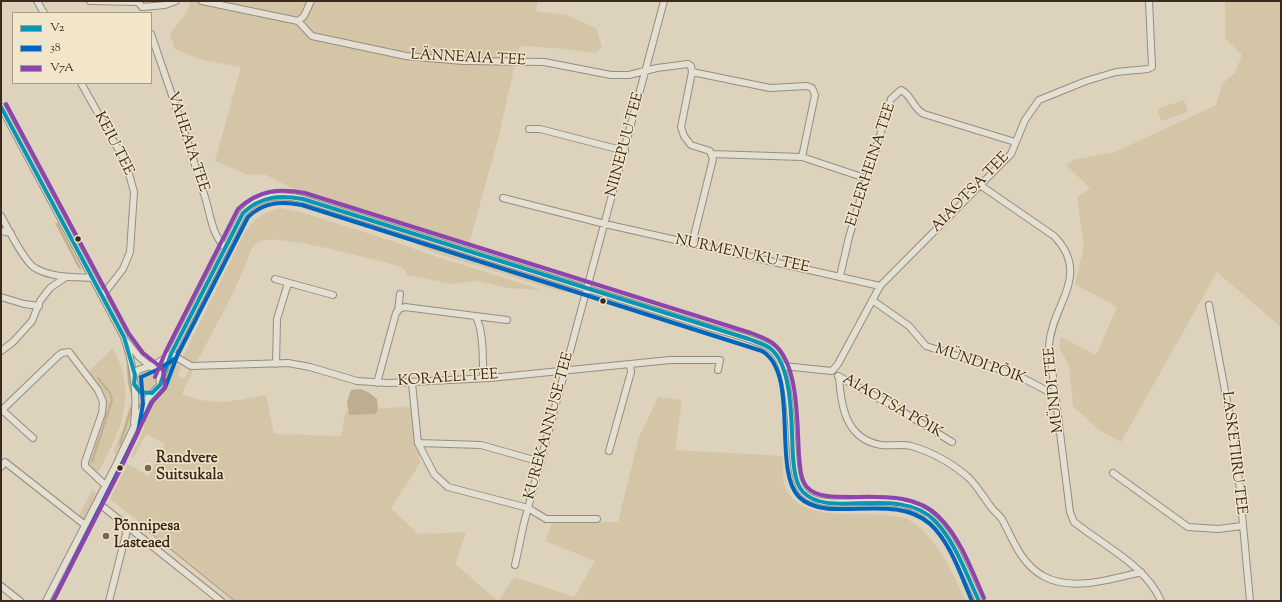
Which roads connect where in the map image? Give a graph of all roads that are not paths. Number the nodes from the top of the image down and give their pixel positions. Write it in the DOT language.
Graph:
graph roads {
  1 [pos="37,1"];
  2 [pos="90,1"];
  3 [pos="176,1"];
  4 [pos="202,1"];
  5 [pos="311,1"];
  6 [pos="664,1"];
  7 [pos="1149,1"];
  8 [pos="143,10"];
  9 [pos="43,12"];
  10 [pos="298,21"];
  11 [pos="152,37"];
  12 [pos="645,72"];
  13 [pos="692,72"];
  14 [pos="82,84"];
  15 [pos="1,107"];
  16 [pos="529,129"];
  17 [pos="1015,142"];
  18 [pos="625,151"];
  19 [pos="712,154"];
  20 [pos="802,157"];
  21 [pos="868,179"];
  22 [pos="980,185"];
  23 [pos="503,198"];
  24 [pos="1,216"];
  25 [pos="605,224"];
  26 [pos="1,232"];
  27 [pos="11,233"];
  28 [pos="692,244"];
  29 [pos="225,247"];
  30 [pos="840,276"];
  31 [pos="66,277"];
  32 [pos="92,278"];
  33 [pos="275,279"];
  34 [pos="288,283"];
  35 [pos="880,286"];
  36 [pos="587,288"];
  37 [pos="400,294"];
  38 [pos="333,295"];
  39 [pos="1,296"];
  40 [pos="102,296"];
  41 [pos="872,300"];
  42 [pos="1209,305"];
  43 [pos="39,306"];
  44 [pos="398,311"];
  45 [pos="475,316"];
  46 [pos="507,320"];
  47 [pos="124,337"];
  48 [pos="1,351"];
  49 [pos="171,354"];
  50 [pos="276,364"];
  51 [pos="630,364"];
  52 [pos="783,366"];
  53 [pos="150,367"];
  54 [pos="565,370"];
  55 [pos="718,370"];
  56 [pos="832,371"];
  57 [pos="135,375"];
  58 [pos="839,377"];
  59 [pos="483,378"];
  60 [pos="161,379"];
  61 [pos="377,383"];
  62 [pos="412,383"];
  63 [pos="136,388"];
  64 [pos="152,393"];
  65 [pos="1055,395"];
  66 [pos="134,423"];
  67 [pos="33,438"];
  68 [pos="952,442"];
  69 [pos="418,443"];
  70 [pos="610,451"];
  71 [pos="541,462"];
  72 [pos="1,467"];
  73 [pos="1113,473"];
  74 [pos="106,485"];
  75 [pos="97,502"];
  76 [pos="528,508"];
  77 [pos="597,519"];
  78 [pos="85,525"];
  79 [pos="128,526"];
  80 [pos="1242,526"];
  81 [pos="515,565"];
  82 [pos="1141,572"];
  83 [pos="1,586"];
  84 [pos="976,593"];
  85 [pos="20,601"];
  86 [pos="46,601"];
  87 [pos="109,601"];
  88 [pos="221,601"];
  89 [pos="973,601"];
  90 [pos="979,601"];
  91 [pos="1161,601"];
  92 [pos="1250,601"];
  1 -- 9 [label="street"];
  2 -- 8 [label="street"];
  3 -- 8 [label="street"];
  4 -- 10 [label="street"];
  5 -- 10 [label="street"];
  6 -- 12 [label="street, NIINEPUU TEE"];
  7 -- 17 [label="street, AIAOTSA TEE"];
  10 -- 12 [label="street, LÄNNEAIA TEE"];
  11 -- 29 [label="street, VAHEAIA TEE"];
  12 -- 13 [label="street, LÄNNEAIA TEE"];
  12 -- 18 [label="street, NIINEPUU TEE"];
  13 -- 19 [label="street"];
  13 -- 20 [label="street"];
  14 -- 40 [label="street, KEIU TEE"];
  15 -- 32 [label="street"];
  16 -- 18 [label="street"];
  17 -- 21 [label="street, ELLERHEINA TEE"];
  17 -- 22 [label="street, AIAOTSA TEE"];
  18 -- 25 [label="street, NIINEPUU TEE"];
  19 -- 20 [label="street"];
  19 -- 28 [label="street"];
  20 -- 21 [label="street"];
  21 -- 30 [label="street, ELLERHEINA TEE"];
  22 -- 35 [label="street, AIAOTSA TEE"];
  22 -- 65 [label="street, MÜNDI TEE"];
  23 -- 25 [label="street, NURMENUKU TEE"];
  24 -- 27 [label="street"];
  25 -- 28 [label="street, NURMENUKU TEE"];
  25 -- 36 [label="street, NIINEPUU TEE"];
  26 -- 27 [label="street"];
  27 -- 31 [label="street"];
  28 -- 30 [label="street, NURMENUKU TEE"];
  29 -- 36 [label="street"];
  29 -- 49 [label="street"];
  30 -- 35 [label="street, NURMENUKU TEE"];
  31 -- 32 [label="street"];
  31 -- 43 [label="street"];
  32 -- 40 [label="street"];
  33 -- 34 [label="street"];
  34 -- 38 [label="street"];
  34 -- 50 [label="street"];
  35 -- 41 [label="street, AIAOTSA TEE"];
  36 -- 52 [label="street"];
  36 -- 54 [label="street, KUREKANNUSE TEE"];
  37 -- 44 [label="street"];
  39 -- 43 [label="street"];
  40 -- 47 [label="street"];
  41 -- 56 [label="street, AIAOTSA TEE"];
  41 -- 65 [label="street, MÜNDI PÕIK"];
  42 -- 80 [label="street, LASKETIIRU TEE"];
  43 -- 48 [label="street"];
  44 -- 45 [label="street"];
  44 -- 61 [label="street"];
  45 -- 46 [label="street"];
  45 -- 59 [label="street"];
  47 -- 53 [label="street"];
  47 -- 57 [label="street"];
  49 -- 50 [label="street, KORALLI TEE"];
  49 -- 53 [label="street"];
  49 -- 60 [label="street"];
  50 -- 61 [label="street, KORALLI TEE"];
  51 -- 54 [label="street, KORALLI TEE"];
  51 -- 55 [label="street, KORALLI TEE"];
  51 -- 70 [label="street"];
  52 -- 56 [label="street"];
  52 -- 84 [label="street"];
  53 -- 57 [label="street"];
  53 -- 60 [label="street"];
  54 -- 59 [label="street, KORALLI TEE"];
  54 -- 71 [label="street, KUREKANNUSE TEE"];
  56 -- 58 [label="street, AIAOTSA PÕIK"];
  57 -- 63 [label="street"];
  58 -- 68 [label="street, AIAOTSA PÕIK"];
  58 -- 82 [label="street"];
  59 -- 62 [label="street, KORALLI TEE"];
  60 -- 64 [label="street"];
  61 -- 62 [label="street, KORALLI TEE"];
  62 -- 69 [label="street"];
  63 -- 64 [label="street"];
  63 -- 66 [label="street"];
  64 -- 66 [label="street"];
  65 -- 82 [label="street, MÜNDI TEE"];
  66 -- 74 [label="street"];
  67 -- 74 [label="street"];
  69 -- 71 [label="street"];
  69 -- 76 [label="street"];
  71 -- 76 [label="street, KUREKANNUSE TEE"];
  72 -- 78 [label="street"];
  73 -- 80 [label="street"];
  74 -- 75 [label="street"];
  75 -- 78 [label="street"];
  75 -- 79 [label="street"];
  76 -- 77 [label="street"];
  76 -- 81 [label="street, KUREKANNUSE TEE"];
  78 -- 86 [label="street"];
  79 -- 87 [label="street"];
  79 -- 88 [label="street"];
  80 -- 92 [label="street, LASKETIIRU TEE"];
  82 -- 91 [label="street, MÜNDI TEE"];
  83 -- 85 [label="street"];
  84 -- 89 [label="street"];
  84 -- 90 [label="street"];
}
